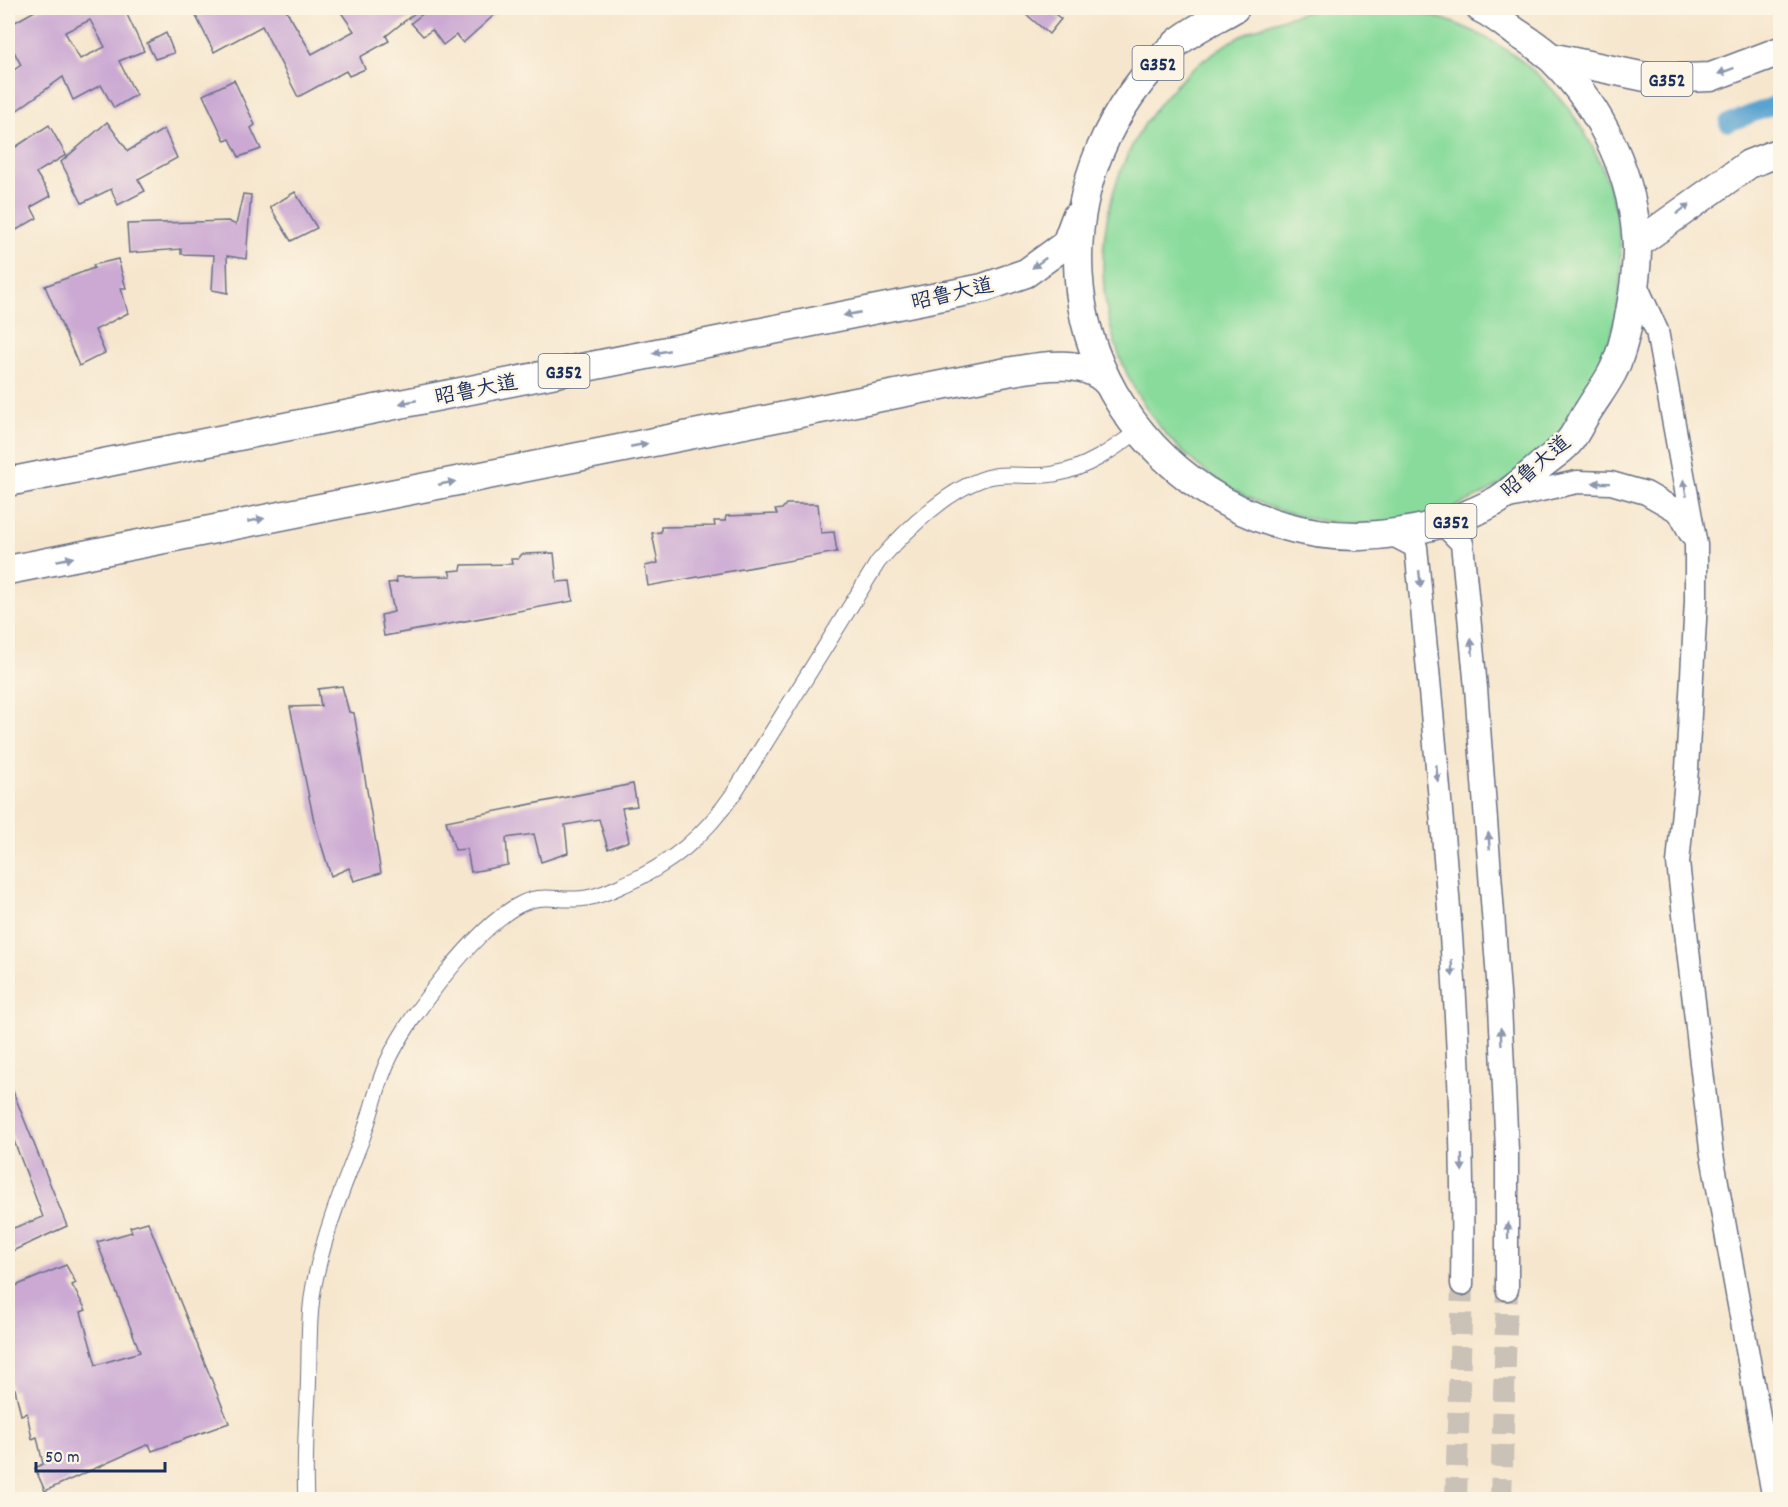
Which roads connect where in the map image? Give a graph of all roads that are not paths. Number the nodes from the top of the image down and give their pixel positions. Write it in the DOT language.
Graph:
graph roads {
  1 [pos="1204,8"];
  2 [pos="1234,8"];
  3 [pos="1479,8"];
  4 [pos="1180,41"];
  5 [pos="1780,51"];
  6 [pos="1550,57"];
  7 [pos="1780,152"];
  8 [pos="1083,201"];
  9 [pos="1637,244"];
  10 [pos="1636,285"];
  11 [pos="1107,382"];
  12 [pos="1138,431"];
  13 [pos="8,482"];
  14 [pos="1500,499"];
  15 [pos="1443,524"];
  16 [pos="1394,535"];
  17 [pos="1696,545"];
  18 [pos="8,570"];
  19 [pos="1462,1284"];
  20 [pos="1508,1289"];
  21 [pos="306,1500"];
  22 [pos="1774,1500"];
  1 -- 4 [label="main road"];
  2 -- 4 [label="highway, 昭鲁大道 / G352"];
  3 -- 6 [label="highway, 昭鲁大道 / G352"];
  4 -- 8 [label="highway, 昭鲁大道 / G352"];
  5 -- 6 [label="highway, 昭鲁大道 / G352, one-way"];
  6 -- 9 [label="highway, 昭鲁大道 / G352"];
  9 -- 7 [label="highway, one-way"];
  8 -- 11 [label="highway, 昭鲁大道 / G352"];
  8 -- 13 [label="highway, 昭鲁大道 / G352, one-way"];
  9 -- 10 [label="highway, 昭鲁大道 / G352"];
  10 -- 14 [label="highway, 昭鲁大道 / G352"];
  17 -- 10 [label="main road, one-way"];
  11 -- 12 [label="highway, 昭鲁大道 / G352"];
  18 -- 11 [label="highway, one-way"];
  12 -- 16 [label="highway, 昭鲁大道 / G352"];
  12 -- 21 [label="street"];
  14 -- 15 [label="highway, 昭鲁大道 / G352"];
  17 -- 14 [label="main road, one-way"];
  15 -- 16 [label="highway, 昭鲁大道 / G352"];
  20 -- 15 [label="main road, one-way"];
  16 -- 19 [label="main road, one-way"];
  17 -- 22 [label="main road"];
}
